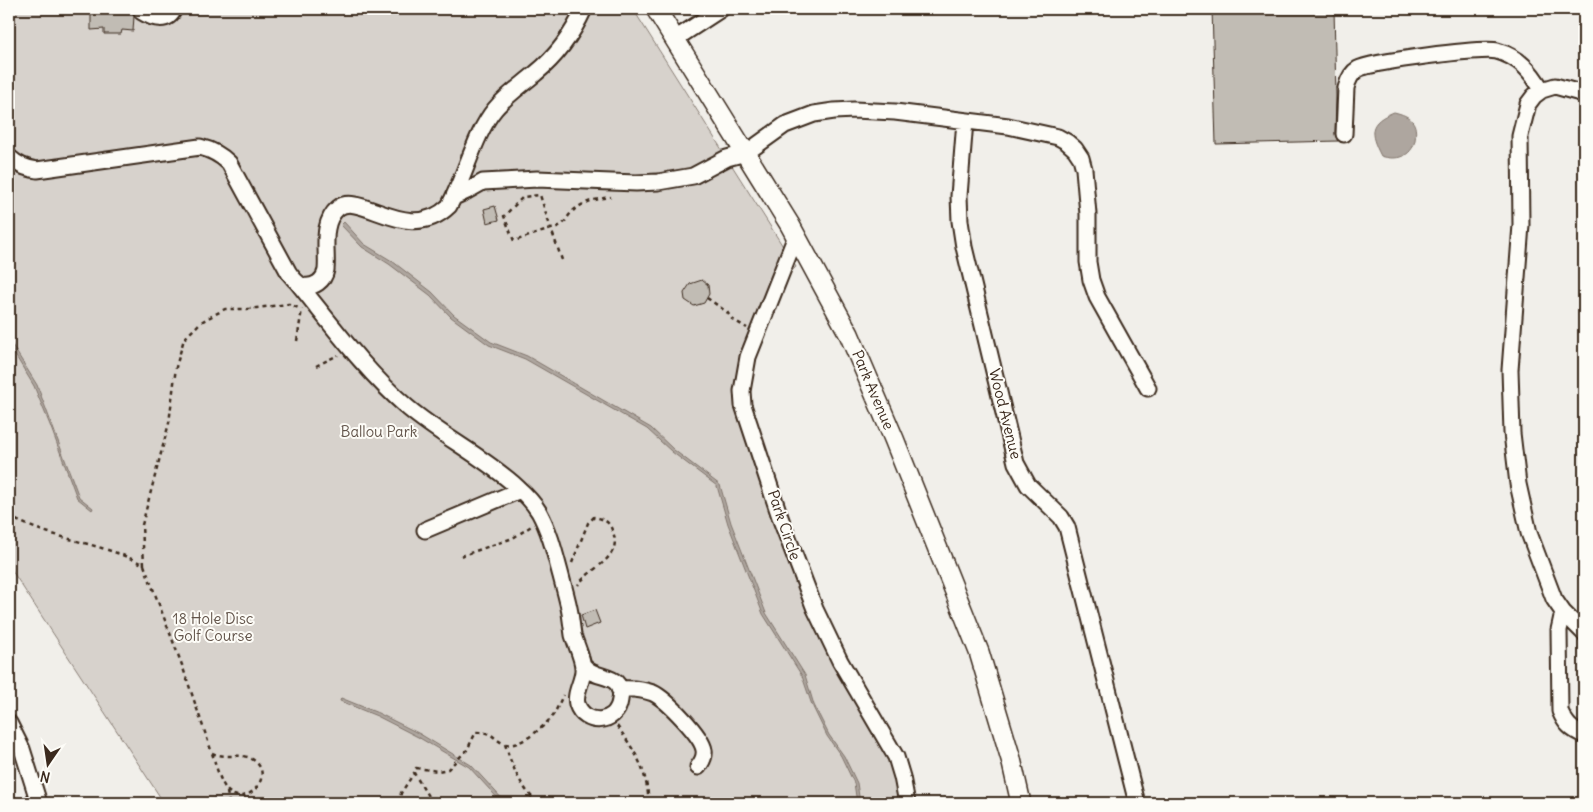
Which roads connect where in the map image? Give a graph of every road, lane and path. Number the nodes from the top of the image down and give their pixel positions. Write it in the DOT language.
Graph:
graph roads {
  1 [pos="141,9"];
  2 [pos="174,9"];
  3 [pos="584,9"];
  4 [pos="656,9"];
  5 [pos="721,9"];
  6 [pos="674,39"];
  7 [pos="1542,90"];
  8 [pos="1584,94"];
  9 [pos="965,121"];
  10 [pos="1344,134"];
  11 [pos="746,153"];
  12 [pos="9,157"];
  13 [pos="619,195"];
  14 [pos="454,197"];
  15 [pos="551,230"];
  16 [pos="796,236"];
  17 [pos="562,260"];
  18 [pos="297,282"];
  19 [pos="707,298"];
  20 [pos="307,305"];
  21 [pos="758,333"];
  22 [pos="296,341"];
  23 [pos="350,348"];
  24 [pos="316,366"];
  25 [pos="1148,388"];
  26 [pos="520,490"];
  27 [pos="9,516"];
  28 [pos="543,520"];
  29 [pos="425,530"];
  30 [pos="462,556"];
  31 [pos="572,564"];
  32 [pos="144,565"];
  33 [pos="567,601"];
  34 [pos="1563,612"];
  35 [pos="1584,633"];
  36 [pos="584,666"];
  37 [pos="619,689"];
  38 [pos="564,692"];
  39 [pos="610,717"];
  40 [pos="9,723"];
  41 [pos="1584,735"];
  42 [pos="505,744"];
  43 [pos="212,754"];
  44 [pos="698,767"];
  45 [pos="414,773"];
  46 [pos="227,790"];
  47 [pos="39,803"];
  48 [pos="229,803"];
  49 [pos="399,803"];
  50 [pos="432,803"];
  51 [pos="538,803"];
  52 [pos="649,803"];
  53 [pos="907,803"];
  54 [pos="1021,803"];
  55 [pos="1138,803"];
  1 -- 2 [label="street"];
  3 -- 14 [label="street"];
  4 -- 6 [label="main road, Park Avenue"];
  5 -- 6 [label="street"];
  6 -- 11 [label="main road, Park Avenue"];
  7 -- 8 [label="street"];
  7 -- 10 [label="street"];
  7 -- 34 [label="street"];
  9 -- 11 [label="street"];
  9 -- 25 [label="street"];
  9 -- 55 [label="street, Wood Avenue"];
  11 -- 14 [label="street"];
  11 -- 16 [label="main road, Park Avenue"];
  12 -- 18 [label="street"];
  13 -- 15 [label="path"];
  14 -- 18 [label="street"];
  15 -- 15 [label="path"];
  15 -- 17 [label="path"];
  16 -- 21 [label="street, Park Circle"];
  16 -- 54 [label="main road, Park Avenue"];
  18 -- 20 [label="street"];
  19 -- 21 [label="path"];
  20 -- 22 [label="path"];
  20 -- 23 [label="street"];
  20 -- 32 [label="path"];
  21 -- 53 [label="street, Park Circle"];
  23 -- 24 [label="path"];
  23 -- 26 [label="street"];
  26 -- 28 [label="street"];
  26 -- 29 [label="street"];
  27 -- 32 [label="path"];
  28 -- 30 [label="path"];
  28 -- 33 [label="street"];
  31 -- 33 [label="path"];
  32 -- 43 [label="path"];
  33 -- 36 [label="street"];
  34 -- 35 [label="street"];
  34 -- 41 [label="street"];
  36 -- 37 [label="street"];
  36 -- 39 [label="street"];
  37 -- 39 [label="street"];
  37 -- 44 [label="street"];
  38 -- 42 [label="path"];
  39 -- 52 [label="path"];
  40 -- 47 [label="street"];
  42 -- 45 [label="path"];
  42 -- 51 [label="path"];
  43 -- 46 [label="path"];
  43 -- 46 [label="path"];
  45 -- 49 [label="path"];
  45 -- 50 [label="path"];
  46 -- 48 [label="path"];
}
